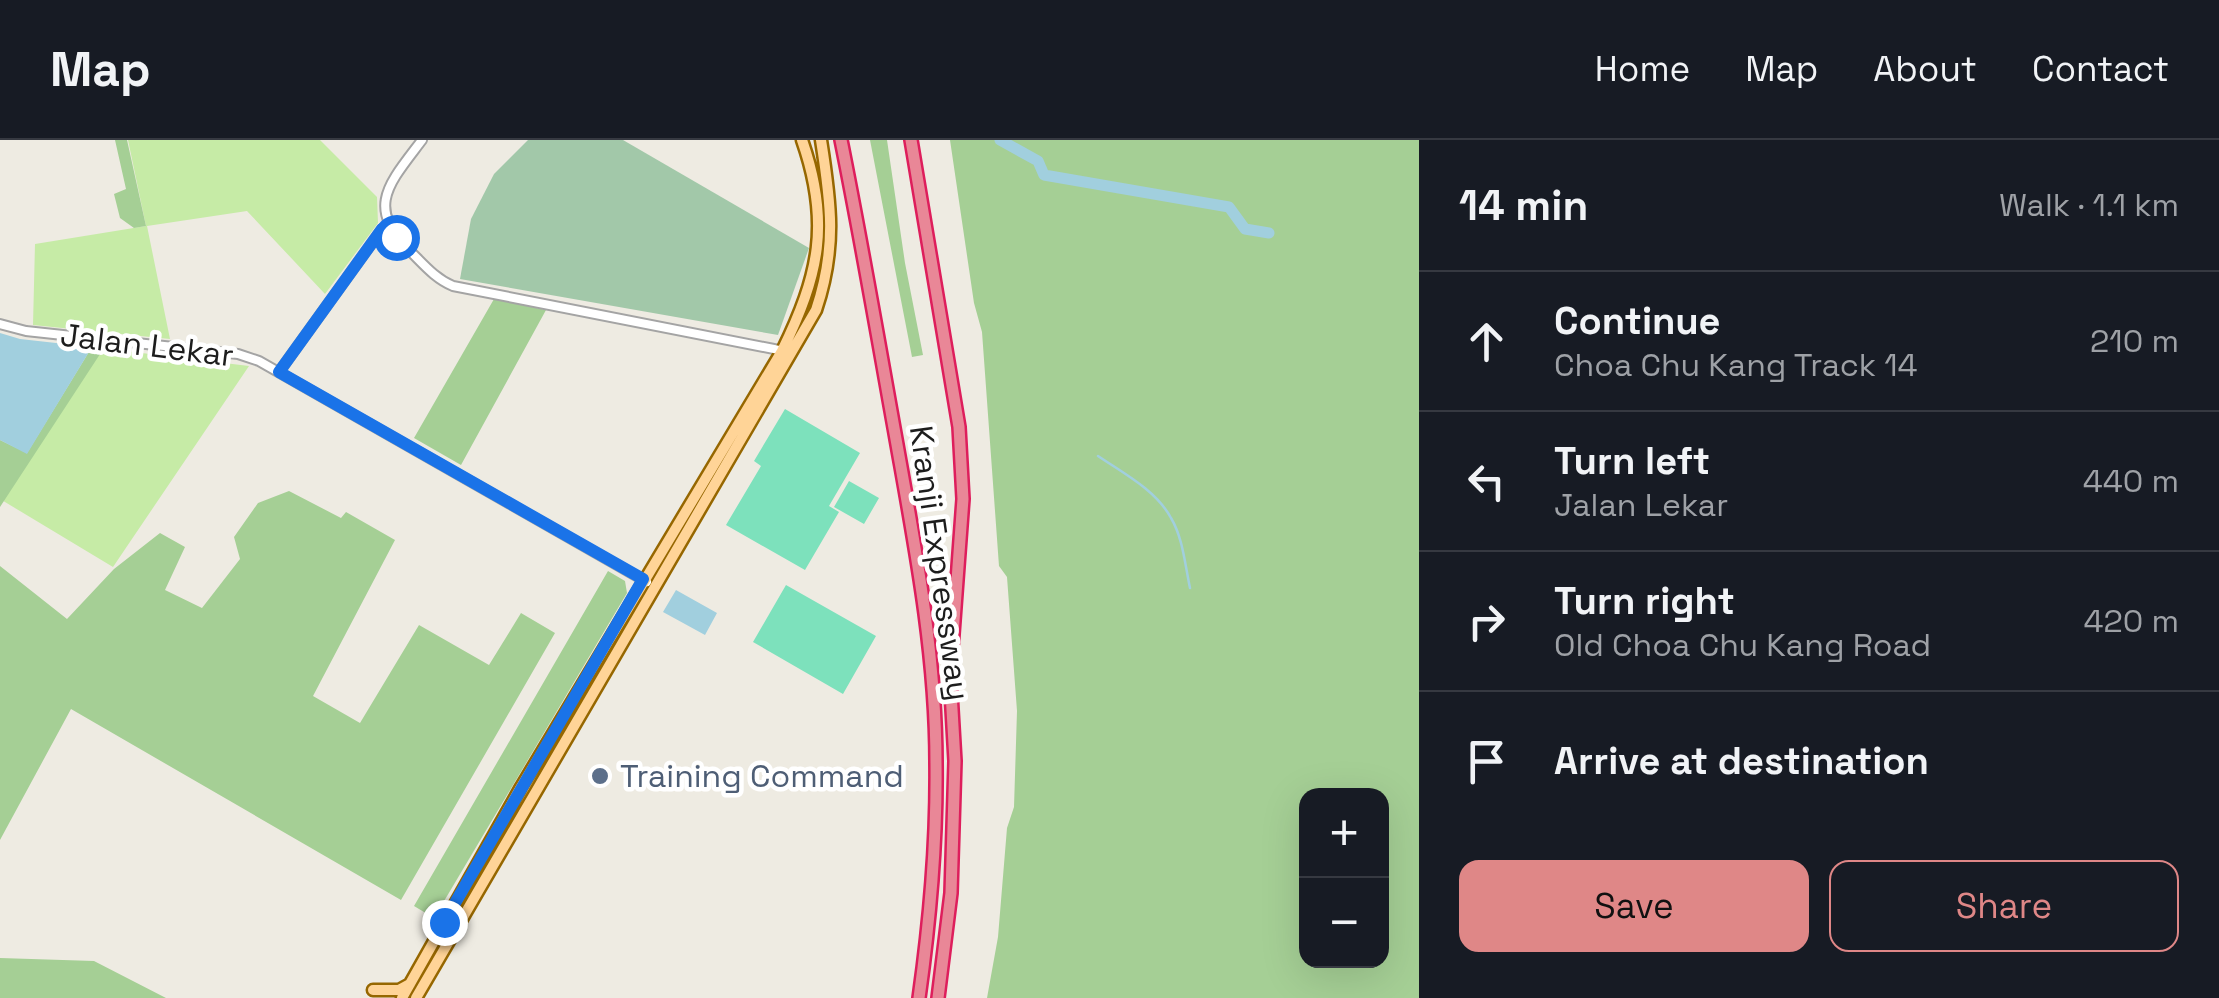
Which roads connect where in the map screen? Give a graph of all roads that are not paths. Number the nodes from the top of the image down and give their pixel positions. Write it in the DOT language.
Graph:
graph roads {
  1 [pos="422,140"];
  2 [pos="821,140"];
  3 [pos="842,140"];
  4 [pos="910,140"];
  5 [pos="806,143"];
  6 [pos="387,227"];
  7 [pos="0,324"];
  8 [pos="787,352"];
  9 [pos="279,372"];
  10 [pos="643,579"];
  11 [pos="656,586"];
  12 [pos="538,787"];
  13 [pos="521,788"];
  14 [pos="410,984"];
  15 [pos="373,990"];
  16 [pos="402,998"];
  17 [pos="416,998"];
  18 [pos="919,998"];
  19 [pos="938,998"];
  1 -- 6 [label="street"];
  2 -- 8 [label="main road"];
  3 -- 18 [label="highway, Kranji Expressway"];
  4 -- 19 [label="highway, Kranji Expressway"];
  5 -- 8 [label="main road"];
  6 -- 8 [label="street"];
  6 -- 9 [label="street"];
  7 -- 9 [label="street, Jalan Lekar"];
  8 -- 10 [label="main road"];
  8 -- 11 [label="main road"];
  9 -- 10 [label="street, Jalan Lekar"];
  10 -- 11 [label="street, Jalan Lekar"];
  10 -- 13 [label="main road"];
  11 -- 12 [label="main road"];
  12 -- 13 [label="main road"];
  12 -- 17 [label="main road"];
  13 -- 14 [label="main road"];
  14 -- 15 [label="main road"];
  14 -- 16 [label="main road"];
}
